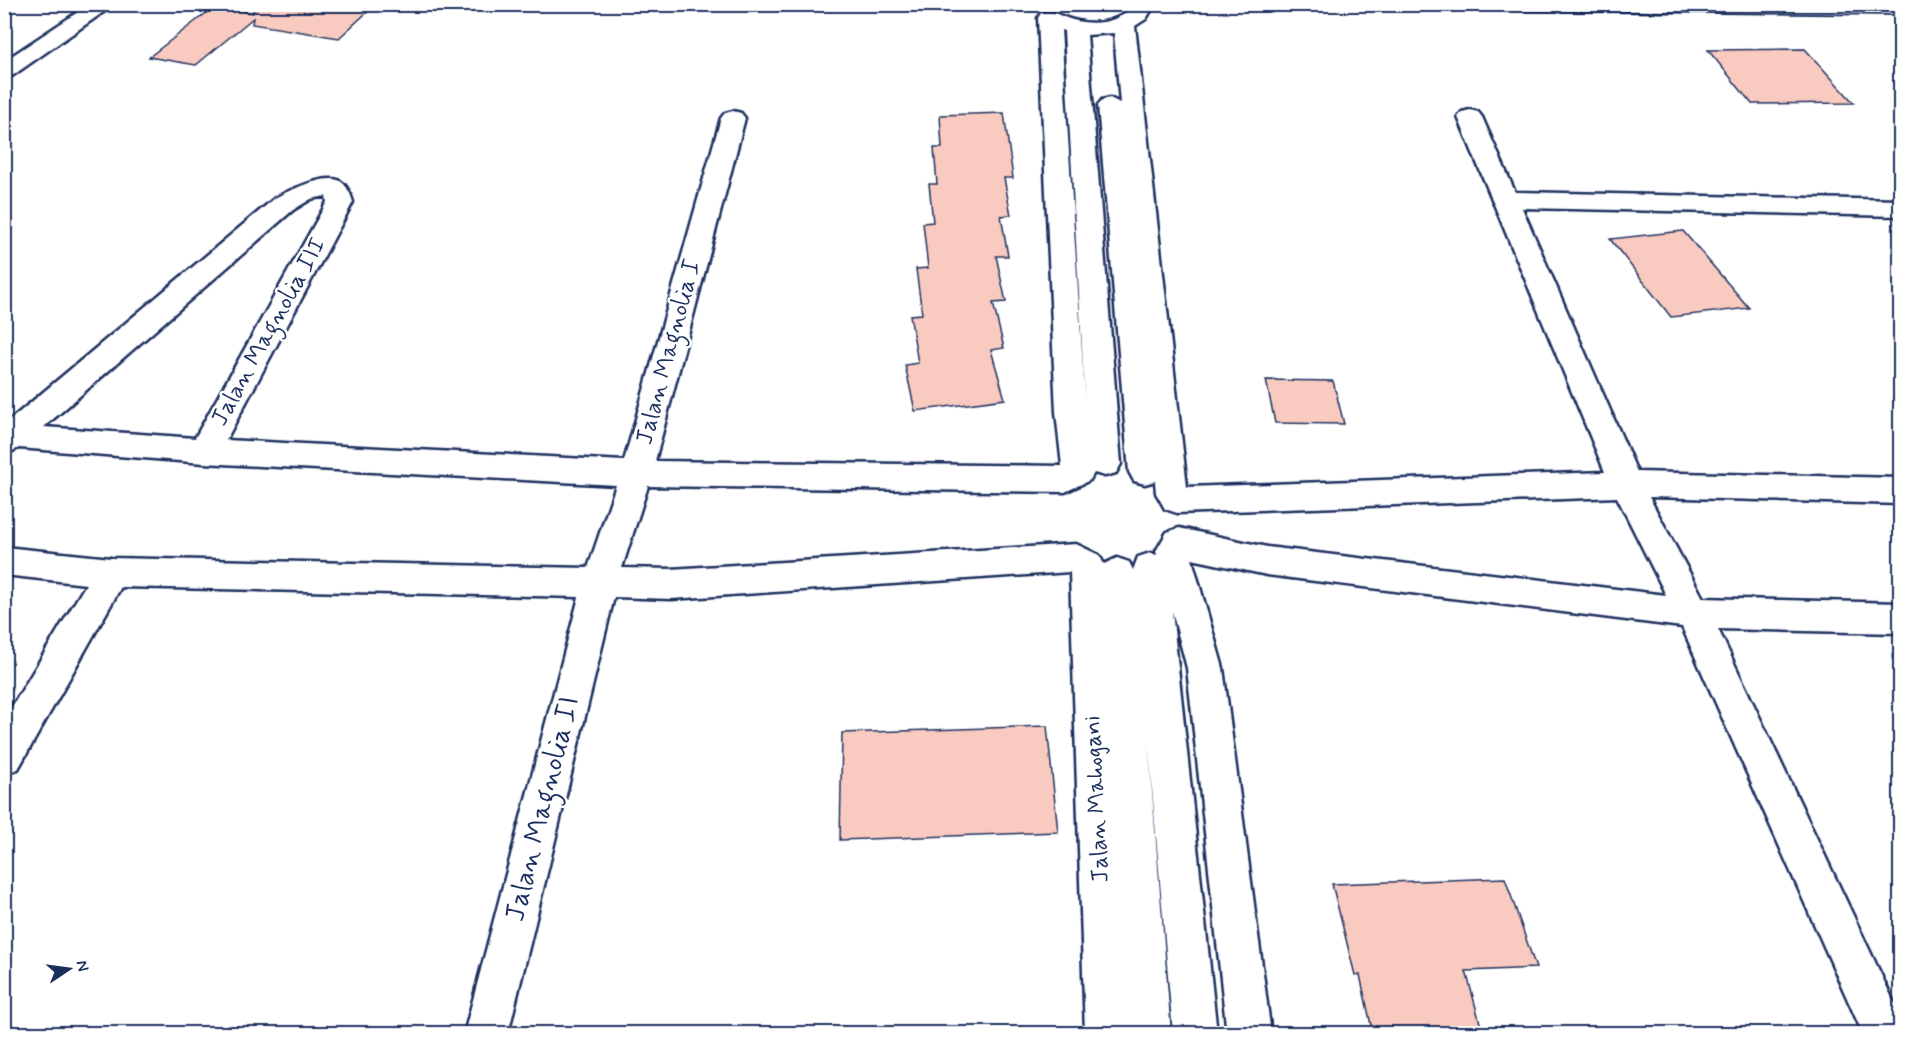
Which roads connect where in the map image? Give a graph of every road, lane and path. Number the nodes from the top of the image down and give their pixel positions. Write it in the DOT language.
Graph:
graph roads {
  1 [pos="105,4"];
  2 [pos="1145,4"];
  3 [pos="1367,4"];
  4 [pos="1900,10"];
  5 [pos="1042,11"];
  6 [pos="1114,26"];
  7 [pos="1075,27"];
  8 [pos="4,71"];
  9 [pos="1470,117"];
  10 [pos="733,118"];
  11 [pos="1505,200"];
  12 [pos="1900,208"];
  13 [pos="8,440"];
  14 [pos="204,451"];
  15 [pos="1145,472"];
  16 [pos="636,474"];
  17 [pos="1626,484"];
  18 [pos="1070,490"];
  19 [pos="1900,491"];
  20 [pos="1174,496"];
  21 [pos="1130,559"];
  22 [pos="4,561"];
  23 [pos="111,572"];
  24 [pos="600,584"];
  25 [pos="1693,614"];
  26 [pos="1900,618"];
  27 [pos="4,756"];
  28 [pos="486,1034"];
  29 [pos="1107,1034"];
  30 [pos="1149,1034"];
  31 [pos="1195,1034"];
  32 [pos="1249,1034"];
  33 [pos="1886,1034"];
  1 -- 8 [label="street"];
  2 -- 6 [label="street"];
  3 -- 4 [label="lane"];
  5 -- 7 [label="street"];
  5 -- 18 [label="street"];
  6 -- 7 [label="street"];
  6 -- 15 [label="street"];
  6 -- 20 [label="street"];
  7 -- 18 [label="street"];
  9 -- 11 [label="street"];
  10 -- 16 [label="street, Jalan Magnolia I"];
  11 -- 12 [label="street"];
  11 -- 17 [label="street"];
  13 -- 14 [label="street"];
  13 -- 14 [label="street, Jalan Magnolia III"];
  14 -- 16 [label="street"];
  15 -- 18 [label="street"];
  15 -- 20 [label="street"];
  16 -- 18 [label="street"];
  16 -- 24 [label="street, Jalan Magnolia I"];
  17 -- 19 [label="street"];
  17 -- 20 [label="street"];
  17 -- 25 [label="street"];
  18 -- 21 [label="street"];
  20 -- 21 [label="street"];
  21 -- 24 [label="street"];
  21 -- 25 [label="street"];
  21 -- 29 [label="street, Jalan Mahogani"];
  21 -- 30 [label="street"];
  21 -- 31 [label="street"];
  21 -- 32 [label="street"];
  22 -- 23 [label="street"];
  23 -- 24 [label="street"];
  23 -- 27 [label="street"];
  24 -- 28 [label="street, Jalan Magnolia II"];
  25 -- 26 [label="street"];
  25 -- 33 [label="street"];
}
